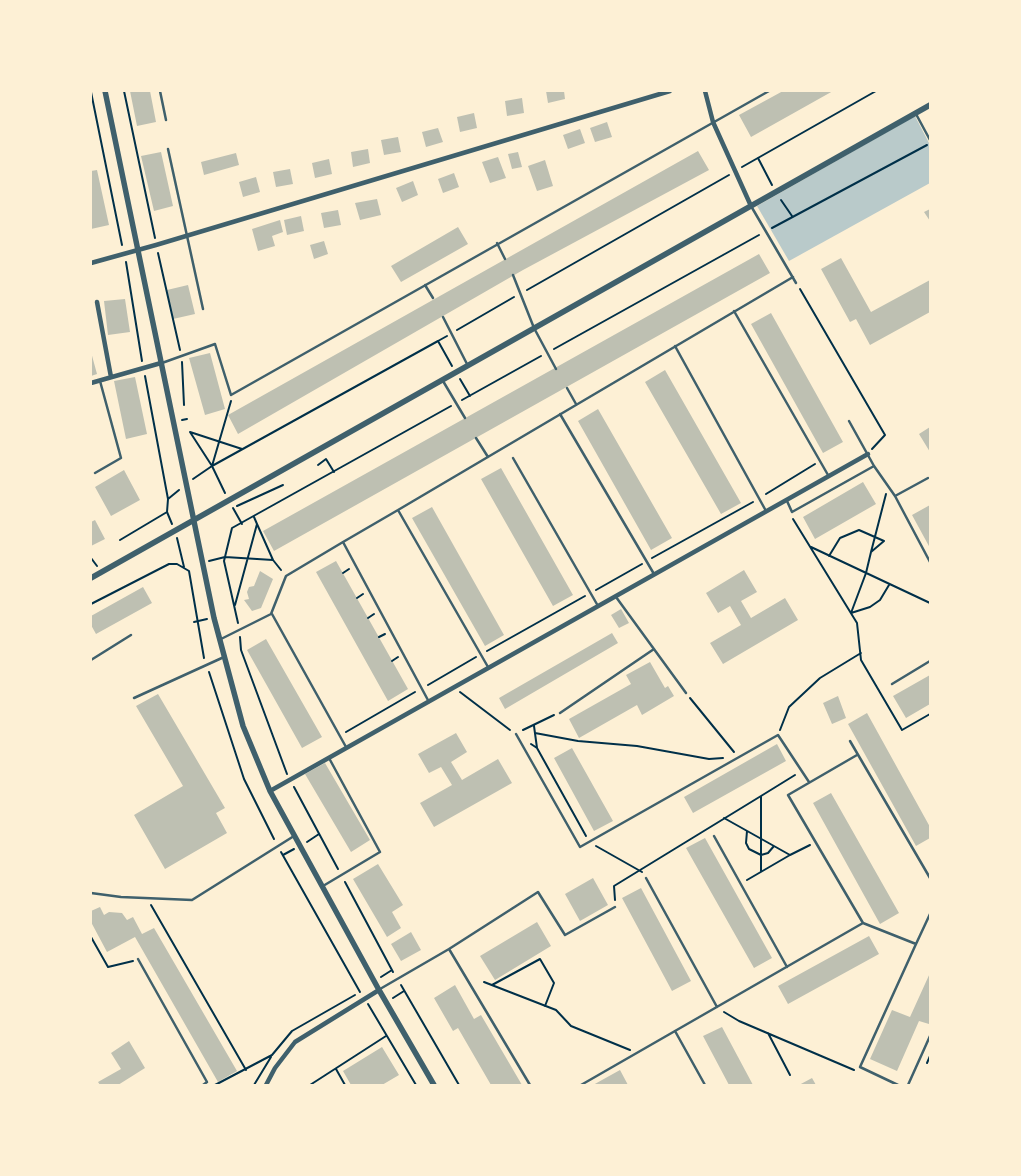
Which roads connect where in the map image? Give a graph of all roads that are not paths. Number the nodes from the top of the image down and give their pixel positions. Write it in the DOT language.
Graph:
graph roads {
  1 [pos="104,91"];
  2 [pos="160,91"];
  3 [pos="670,91"];
  4 [pos="706,91"];
  5 [pos="768,91"];
  6 [pos="930,105"];
  7 [pos="916,113"];
  8 [pos="166,120"];
  9 [pos="713,122"];
  10 [pos="930,141"];
  11 [pos="168,149"];
  12 [pos="752,206"];
  13 [pos="186,236"];
  14 [pos="497,243"];
  15 [pos="136,251"];
  16 [pos="504,259"];
  17 [pos="91,263"];
  18 [pos="513,276"];
  19 [pos="793,277"];
  20 [pos="796,283"];
  21 [pos="425,284"];
  22 [pos="433,298"];
  23 [pos="97,302"];
  24 [pos="203,309"];
  25 [pos="734,312"];
  26 [pos="443,316"];
  27 [pos="534,328"];
  28 [pos="675,346"];
  29 [pos="161,363"];
  30 [pos="468,365"];
  31 [pos="556,369"];
  32 [pos="111,377"];
  33 [pos="442,379"];
  34 [pos="100,380"];
  35 [pos="91,383"];
  36 [pos="567,388"];
  37 [pos="576,404"];
  38 [pos="560,414"];
  39 [pos="465,418"];
  40 [pos="849,421"];
  41 [pos="476,438"];
  42 [pos="868,454"];
  43 [pos="488,457"];
  44 [pos="513,458"];
  45 [pos="874,466"];
  46 [pos="95,473"];
  47 [pos="828,475"];
  48 [pos="928,478"];
  49 [pos="895,496"];
  50 [pos="784,500"];
  51 [pos="398,510"];
  52 [pos="766,511"];
  53 [pos="194,520"];
  54 [pos="342,542"];
  55 [pos="930,562"];
  56 [pos="654,574"];
  57 [pos="91,578"];
  58 [pos="616,596"];
  59 [pos="598,606"];
  60 [pos="272,614"];
  61 [pos="131,635"];
  62 [pos="220,640"];
  63 [pos="654,649"];
  64 [pos="224,656"];
  65 [pos="91,660"];
  66 [pos="930,661"];
  67 [pos="488,668"];
  68 [pos="892,684"];
  69 [pos="686,693"];
  70 [pos="134,698"];
  71 [pos="429,702"];
  72 [pos="560,713"];
  73 [pos="516,734"];
  74 [pos="850,741"];
  75 [pos="346,748"];
  76 [pos="857,755"];
  77 [pos="329,758"];
  78 [pos="809,782"];
  79 [pos="270,791"];
  80 [pos="295,836"];
  81 [pos="714,836"];
  82 [pos="646,878"];
  83 [pos="930,878"];
  84 [pos="322,887"];
  85 [pos="91,893"];
  86 [pos="615,907"];
  87 [pos="930,914"];
  88 [pos="862,923"];
  89 [pos="916,944"];
  90 [pos="449,949"];
  91 [pos="138,959"];
  92 [pos="787,967"];
  93 [pos="379,990"];
  94 [pos="717,1007"];
  95 [pos="675,1032"];
  96 [pos="930,1036"];
  97 [pos="204,1085"];
  98 [pos="266,1085"];
  99 [pos="434,1085"];
  100 [pos="530,1085"];
  101 [pos="581,1085"];
  102 [pos="705,1085"];
  103 [pos="898,1085"];
  104 [pos="908,1085"];
  1 -- 15 [label="street"];
  2 -- 8 [label="lane"];
  3 -- 13 [label="street"];
  4 -- 9 [label="street"];
  5 -- 9 [label="lane"];
  6 -- 7 [label="street"];
  7 -- 10 [label="lane"];
  7 -- 12 [label="street"];
  9 -- 12 [label="street"];
  9 -- 14 [label="lane"];
  11 -- 13 [label="lane"];
  12 -- 19 [label="lane"];
  12 -- 27 [label="street"];
  13 -- 15 [label="street"];
  13 -- 24 [label="lane"];
  14 -- 16 [label="lane"];
  14 -- 21 [label="lane"];
  15 -- 17 [label="street"];
  15 -- 29 [label="street"];
  18 -- 27 [label="lane"];
  19 -- 20 [label="lane"];
  19 -- 25 [label="lane"];
  21 -- 22 [label="lane"];
  21 -- 29 [label="lane"];
  23 -- 32 [label="street"];
  25 -- 28 [label="lane"];
  25 -- 47 [label="lane"];
  26 -- 30 [label="lane"];
  27 -- 30 [label="street"];
  27 -- 31 [label="lane"];
  28 -- 37 [label="lane"];
  28 -- 52 [label="lane"];
  29 -- 32 [label="street"];
  29 -- 53 [label="street"];
  30 -- 33 [label="street"];
  32 -- 34 [label="street"];
  33 -- 39 [label="lane"];
  33 -- 53 [label="street"];
  34 -- 35 [label="street"];
  34 -- 46 [label="lane"];
  36 -- 37 [label="lane"];
  37 -- 38 [label="lane"];
  38 -- 43 [label="lane"];
  38 -- 56 [label="lane"];
  40 -- 42 [label="lane"];
  41 -- 43 [label="lane"];
  42 -- 45 [label="lane"];
  42 -- 47 [label="street"];
  43 -- 51 [label="lane"];
  44 -- 59 [label="lane"];
  45 -- 49 [label="lane"];
  45 -- 50 [label="lane"];
  47 -- 50 [label="street"];
  48 -- 49 [label="lane"];
  49 -- 55 [label="lane"];
  50 -- 52 [label="street"];
  51 -- 54 [label="lane"];
  51 -- 67 [label="lane"];
  52 -- 56 [label="street"];
  53 -- 57 [label="street"];
  53 -- 62 [label="street"];
  54 -- 60 [label="lane"];
  54 -- 71 [label="lane"];
  56 -- 58 [label="street"];
  58 -- 59 [label="street"];
  58 -- 63 [label="lane"];
  59 -- 67 [label="street"];
  60 -- 62 [label="lane"];
  60 -- 75 [label="lane"];
  61 -- 65 [label="lane"];
  62 -- 64 [label="street"];
  63 -- 69 [label="lane"];
  63 -- 72 [label="lane"];
  64 -- 70 [label="lane"];
  64 -- 79 [label="street"];
  66 -- 68 [label="lane"];
  67 -- 71 [label="street"];
  71 -- 75 [label="street"];
  73 -- 78 [label="lane"];
  74 -- 76 [label="lane"];
  75 -- 77 [label="street"];
  76 -- 78 [label="lane"];
  76 -- 83 [label="lane"];
  77 -- 79 [label="street"];
  77 -- 84 [label="lane"];
  78 -- 88 [label="lane"];
  79 -- 80 [label="street"];
  80 -- 84 [label="street"];
  80 -- 85 [label="lane"];
  81 -- 92 [label="lane"];
  82 -- 94 [label="lane"];
  84 -- 93 [label="street"];
  86 -- 90 [label="lane"];
  87 -- 89 [label="lane"];
  88 -- 89 [label="lane"];
  88 -- 92 [label="lane"];
  89 -- 103 [label="lane"];
  90 -- 93 [label="lane"];
  90 -- 100 [label="lane"];
  91 -- 97 [label="lane"];
  92 -- 94 [label="lane"];
  93 -- 98 [label="street"];
  93 -- 99 [label="street"];
  94 -- 95 [label="lane"];
  95 -- 101 [label="lane"];
  95 -- 102 [label="lane"];
  96 -- 104 [label="lane"];
}
